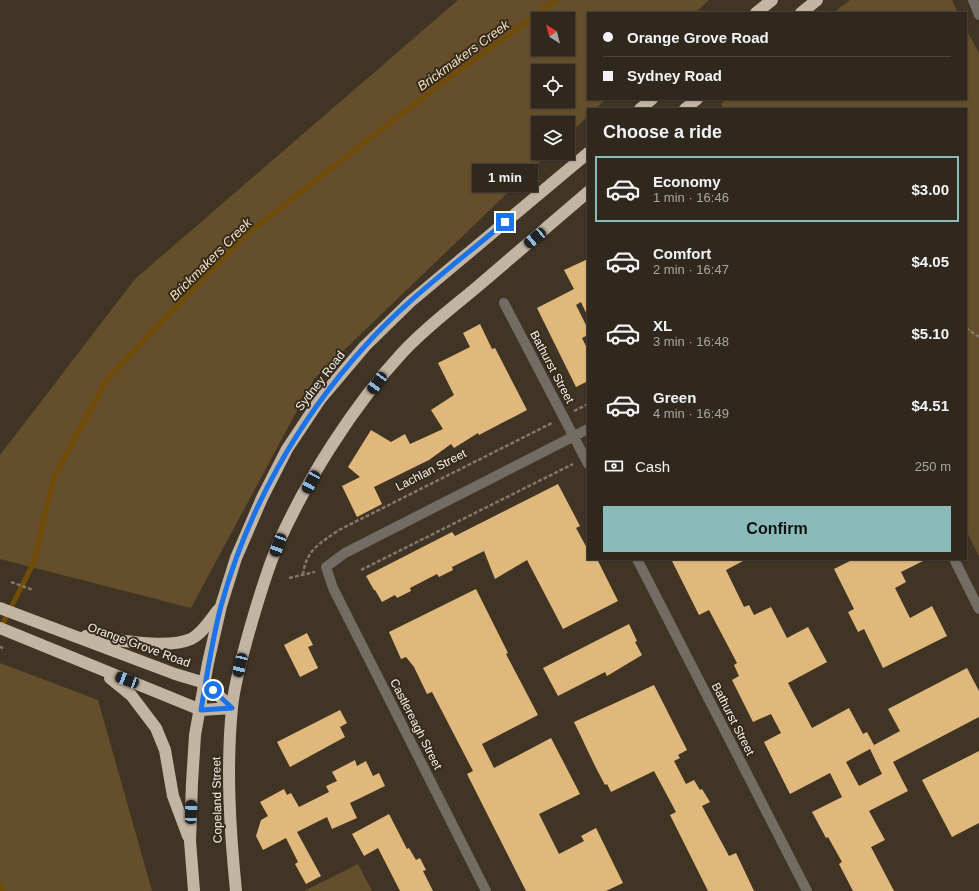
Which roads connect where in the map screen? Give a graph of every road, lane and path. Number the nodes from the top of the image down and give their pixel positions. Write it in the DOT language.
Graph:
graph roads {
  1 [pos="772,0"];
  2 [pos="817,0"];
  3 [pos="973,0"];
  4 [pos="757,12"];
  5 [pos="802,12"];
  6 [pos="979,15"];
  7 [pos="651,100"];
  8 [pos="697,100"];
  9 [pos="641,108"];
  10 [pos="686,108"];
  11 [pos="587,154"];
  12 [pos="587,193"];
  13 [pos="504,303"];
  14 [pos="967,329"];
  15 [pos="979,337"];
  16 [pos="587,405"];
  17 [pos="564,417"];
  18 [pos="587,430"];
  19 [pos="574,437"];
  20 [pos="586,461"];
  21 [pos="638,560"];
  22 [pos="954,560"];
  23 [pos="326,568"];
  24 [pos="360,570"];
  25 [pos="303,576"];
  26 [pos="289,578"];
  27 [pos="12,582"];
  28 [pos="33,590"];
  29 [pos="221,606"];
  30 [pos="0,608"];
  31 [pos="979,609"];
  32 [pos="0,628"];
  33 [pos="65,633"];
  34 [pos="102,670"];
  35 [pos="205,683"];
  36 [pos="232,708"];
  37 [pos="201,710"];
  38 [pos="190,841"];
  39 [pos="194,891"];
  40 [pos="236,891"];
  41 [pos="486,891"];
  42 [pos="807,891"];
  1 -- 4 [label="highway"];
  2 -- 5 [label="highway"];
  3 -- 6 [label="street"];
  7 -- 9 [label="highway"];
  8 -- 10 [label="highway"];
  11 -- 29 [label="highway, Sydney Road"];
  12 -- 36 [label="highway"];
  13 -- 17 [label="street, Bathurst Street"];
  14 -- 15 [label="path"];
  16 -- 17 [label="path, Lachlan Street"];
  17 -- 19 [label="street, Bathurst Street"];
  17 -- 25 [label="path, Lachlan Street"];
  18 -- 19 [label="street"];
  19 -- 20 [label="street, Bathurst Street"];
  19 -- 23 [label="street"];
  20 -- 24 [label="path"];
  21 -- 42 [label="street, Bathurst Street"];
  22 -- 31 [label="street"];
  23 -- 25 [label="path"];
  23 -- 41 [label="street, Castlereagh Street"];
  25 -- 26 [label="path"];
  27 -- 28 [label="path"];
  29 -- 33 [label="highway"];
  29 -- 35 [label="highway, Sydney Road"];
  30 -- 33 [label="highway, Orange Grove Road"];
  32 -- 34 [label="highway"];
  33 -- 35 [label="highway, Orange Grove Road"];
  34 -- 37 [label="highway"];
  34 -- 38 [label="highway"];
  35 -- 36 [label="highway, Orange Grove Road"];
  35 -- 37 [label="highway, Sydney Road"];
  36 -- 37 [label="highway"];
  36 -- 40 [label="highway, Copeland Street"];
  37 -- 38 [label="highway, Copeland Street"];
  38 -- 39 [label="highway, Copeland Street"];
}
